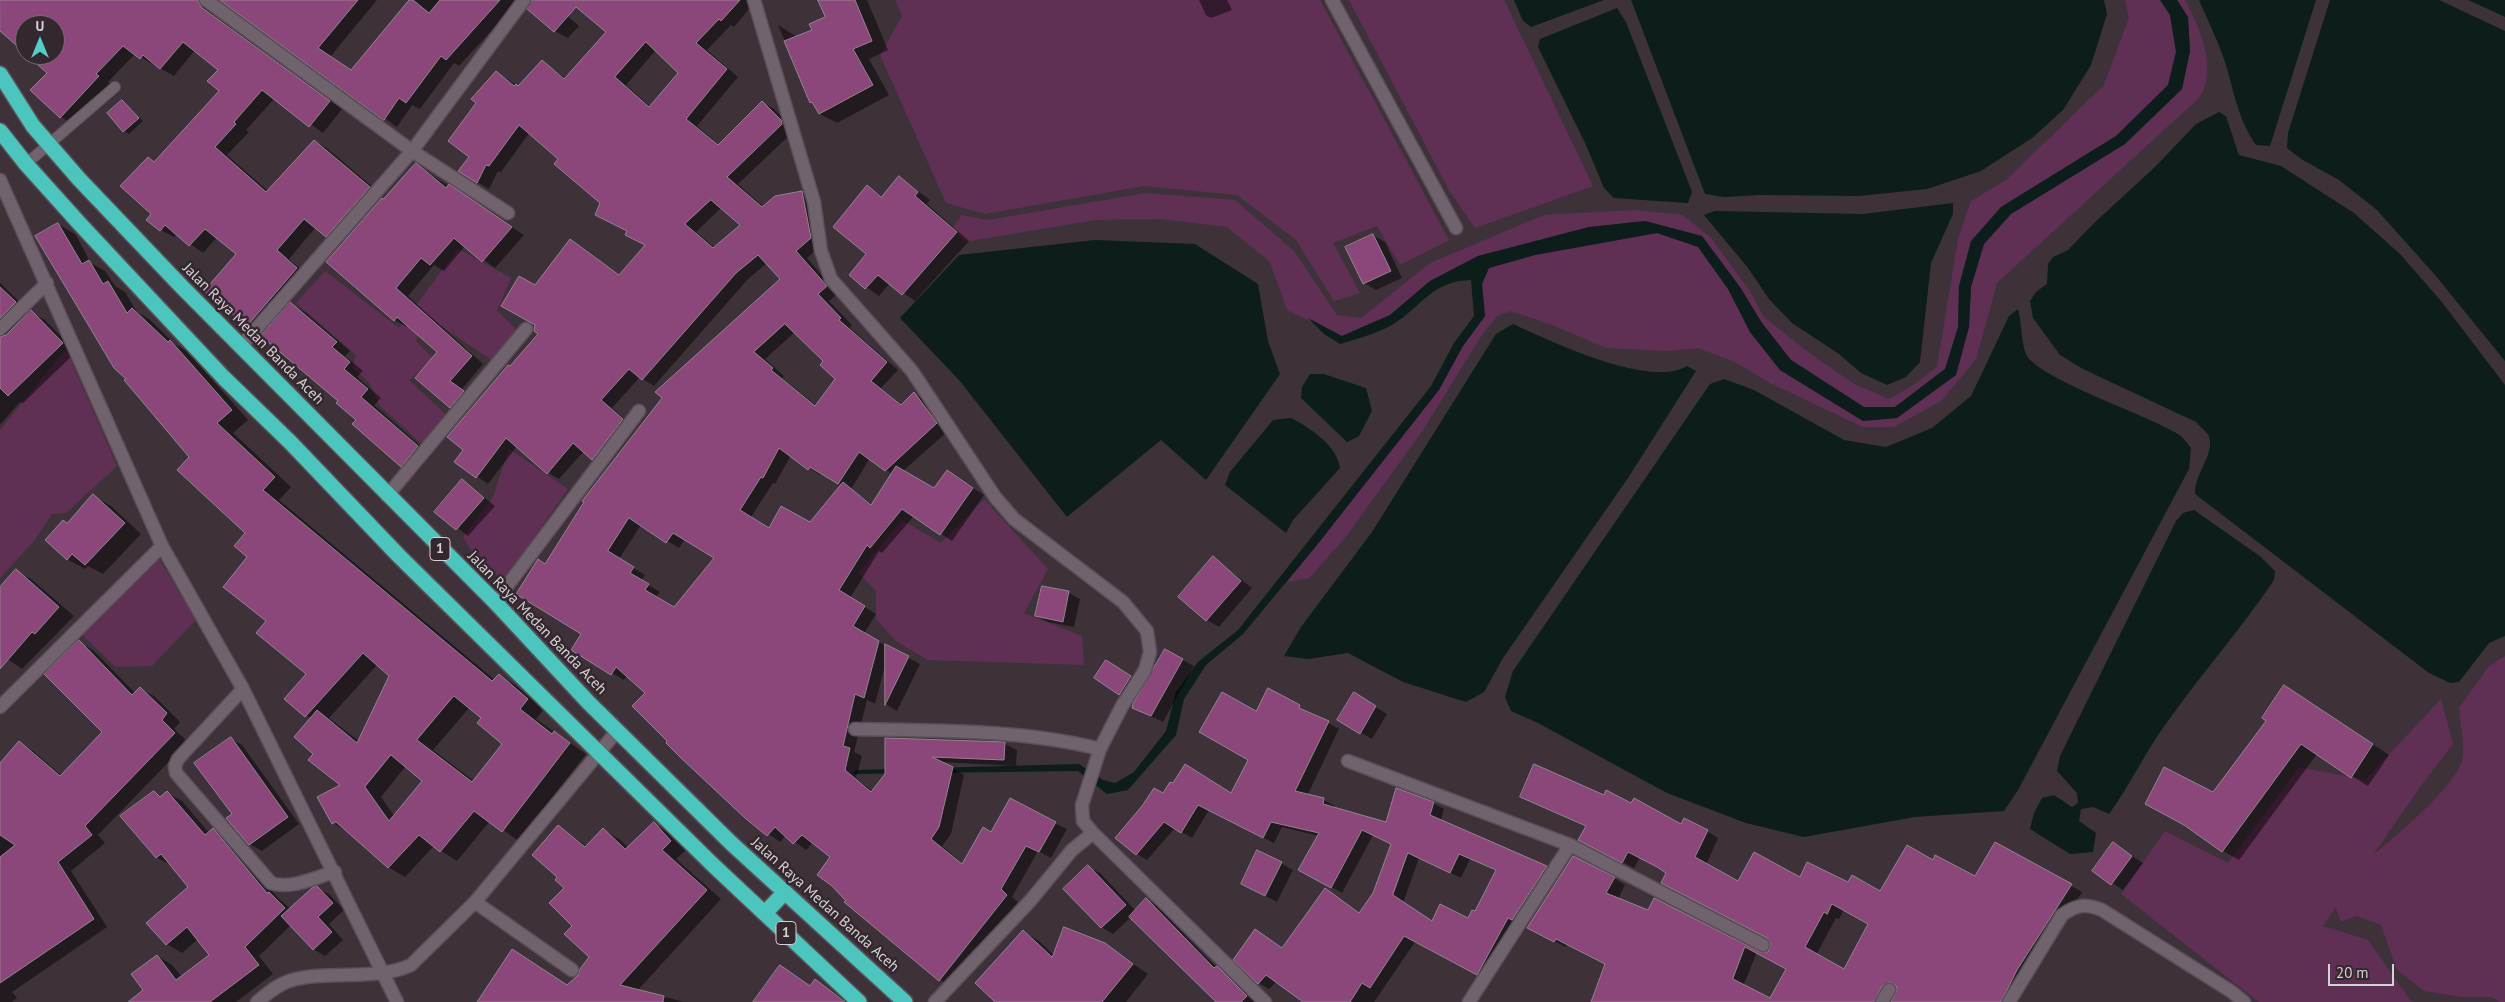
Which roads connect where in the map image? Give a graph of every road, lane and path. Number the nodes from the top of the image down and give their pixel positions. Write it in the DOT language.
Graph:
graph roads {
  1 [pos="206,0"];
  2 [pos="524,0"];
  3 [pos="754,0"];
  4 [pos="1332,0"];
  5 [pos="0,74"];
  6 [pos="115,87"];
  7 [pos="0,131"];
  8 [pos="50,145"];
  9 [pos="412,151"];
  10 [pos="26,164"];
  11 [pos="0,180"];
  12 [pos="508,213"];
  13 [pos="1456,228"];
  14 [pos="47,283"];
  15 [pos="0,329"];
  16 [pos="526,329"];
  17 [pos="242,345"];
  18 [pos="639,411"];
  19 [pos="387,496"];
  20 [pos="162,546"];
  21 [pos="494,602"];
  22 [pos="243,689"];
  23 [pos="0,707"];
  24 [pos="855,729"];
  25 [pos="617,731"];
  26 [pos="1100,749"];
  27 [pos="599,753"];
  28 [pos="1348,761"];
  29 [pos="1092,832"];
  30 [pos="1570,844"];
  31 [pos="335,872"];
  32 [pos="785,892"];
  33 [pos="474,902"];
  34 [pos="765,914"];
  35 [pos="1763,945"];
  36 [pos="572,970"];
  37 [pos="383,972"];
  38 [pos="1888,990"];
  39 [pos="257,1002"];
  40 [pos="397,1002"];
  41 [pos="859,1002"];
  42 [pos="906,1002"];
  43 [pos="935,1002"];
  44 [pos="1265,1002"];
  45 [pos="1469,1002"];
  46 [pos="1882,1002"];
  47 [pos="2009,1002"];
  48 [pos="2244,1002"];
  1 -- 9 [label="street"];
  2 -- 9 [label="street"];
  3 -- 26 [label="street"];
  4 -- 13 [label="street"];
  5 -- 8 [label="highway, Jalan Raya Medan Banda Aceh / 1"];
  6 -- 8 [label="lane"];
  7 -- 10 [label="highway, 1"];
  8 -- 10 [label="lane"];
  8 -- 17 [label="highway, Jalan Raya Medan Banda Aceh / 1"];
  9 -- 12 [label="street"];
  9 -- 17 [label="street"];
  10 -- 27 [label="highway, 1"];
  11 -- 14 [label="street"];
  14 -- 15 [label="street"];
  14 -- 20 [label="street"];
  16 -- 19 [label="street"];
  17 -- 19 [label="highway, Jalan Raya Medan Banda Aceh / 1"];
  18 -- 21 [label="street"];
  19 -- 21 [label="highway, Jalan Raya Medan Banda Aceh / 1"];
  20 -- 22 [label="street"];
  20 -- 23 [label="street"];
  21 -- 25 [label="highway, Jalan Raya Medan Banda Aceh / 1"];
  22 -- 31 [label="street"];
  22 -- 31 [label="street"];
  24 -- 26 [label="street"];
  25 -- 27 [label="street"];
  25 -- 32 [label="highway, Jalan Raya Medan Banda Aceh / 1"];
  26 -- 29 [label="street"];
  27 -- 33 [label="street"];
  27 -- 34 [label="highway, 1"];
  28 -- 30 [label="street"];
  29 -- 43 [label="street"];
  29 -- 44 [label="street"];
  30 -- 35 [label="street"];
  30 -- 45 [label="street"];
  31 -- 37 [label="street"];
  32 -- 34 [label="highway"];
  32 -- 42 [label="highway, Jalan Raya Medan Banda Aceh / 1"];
  33 -- 36 [label="street"];
  33 -- 37 [label="street"];
  34 -- 41 [label="highway, 1"];
  37 -- 39 [label="street"];
  37 -- 40 [label="street"];
  38 -- 46 [label="street"];
  47 -- 48 [label="street"];
}
